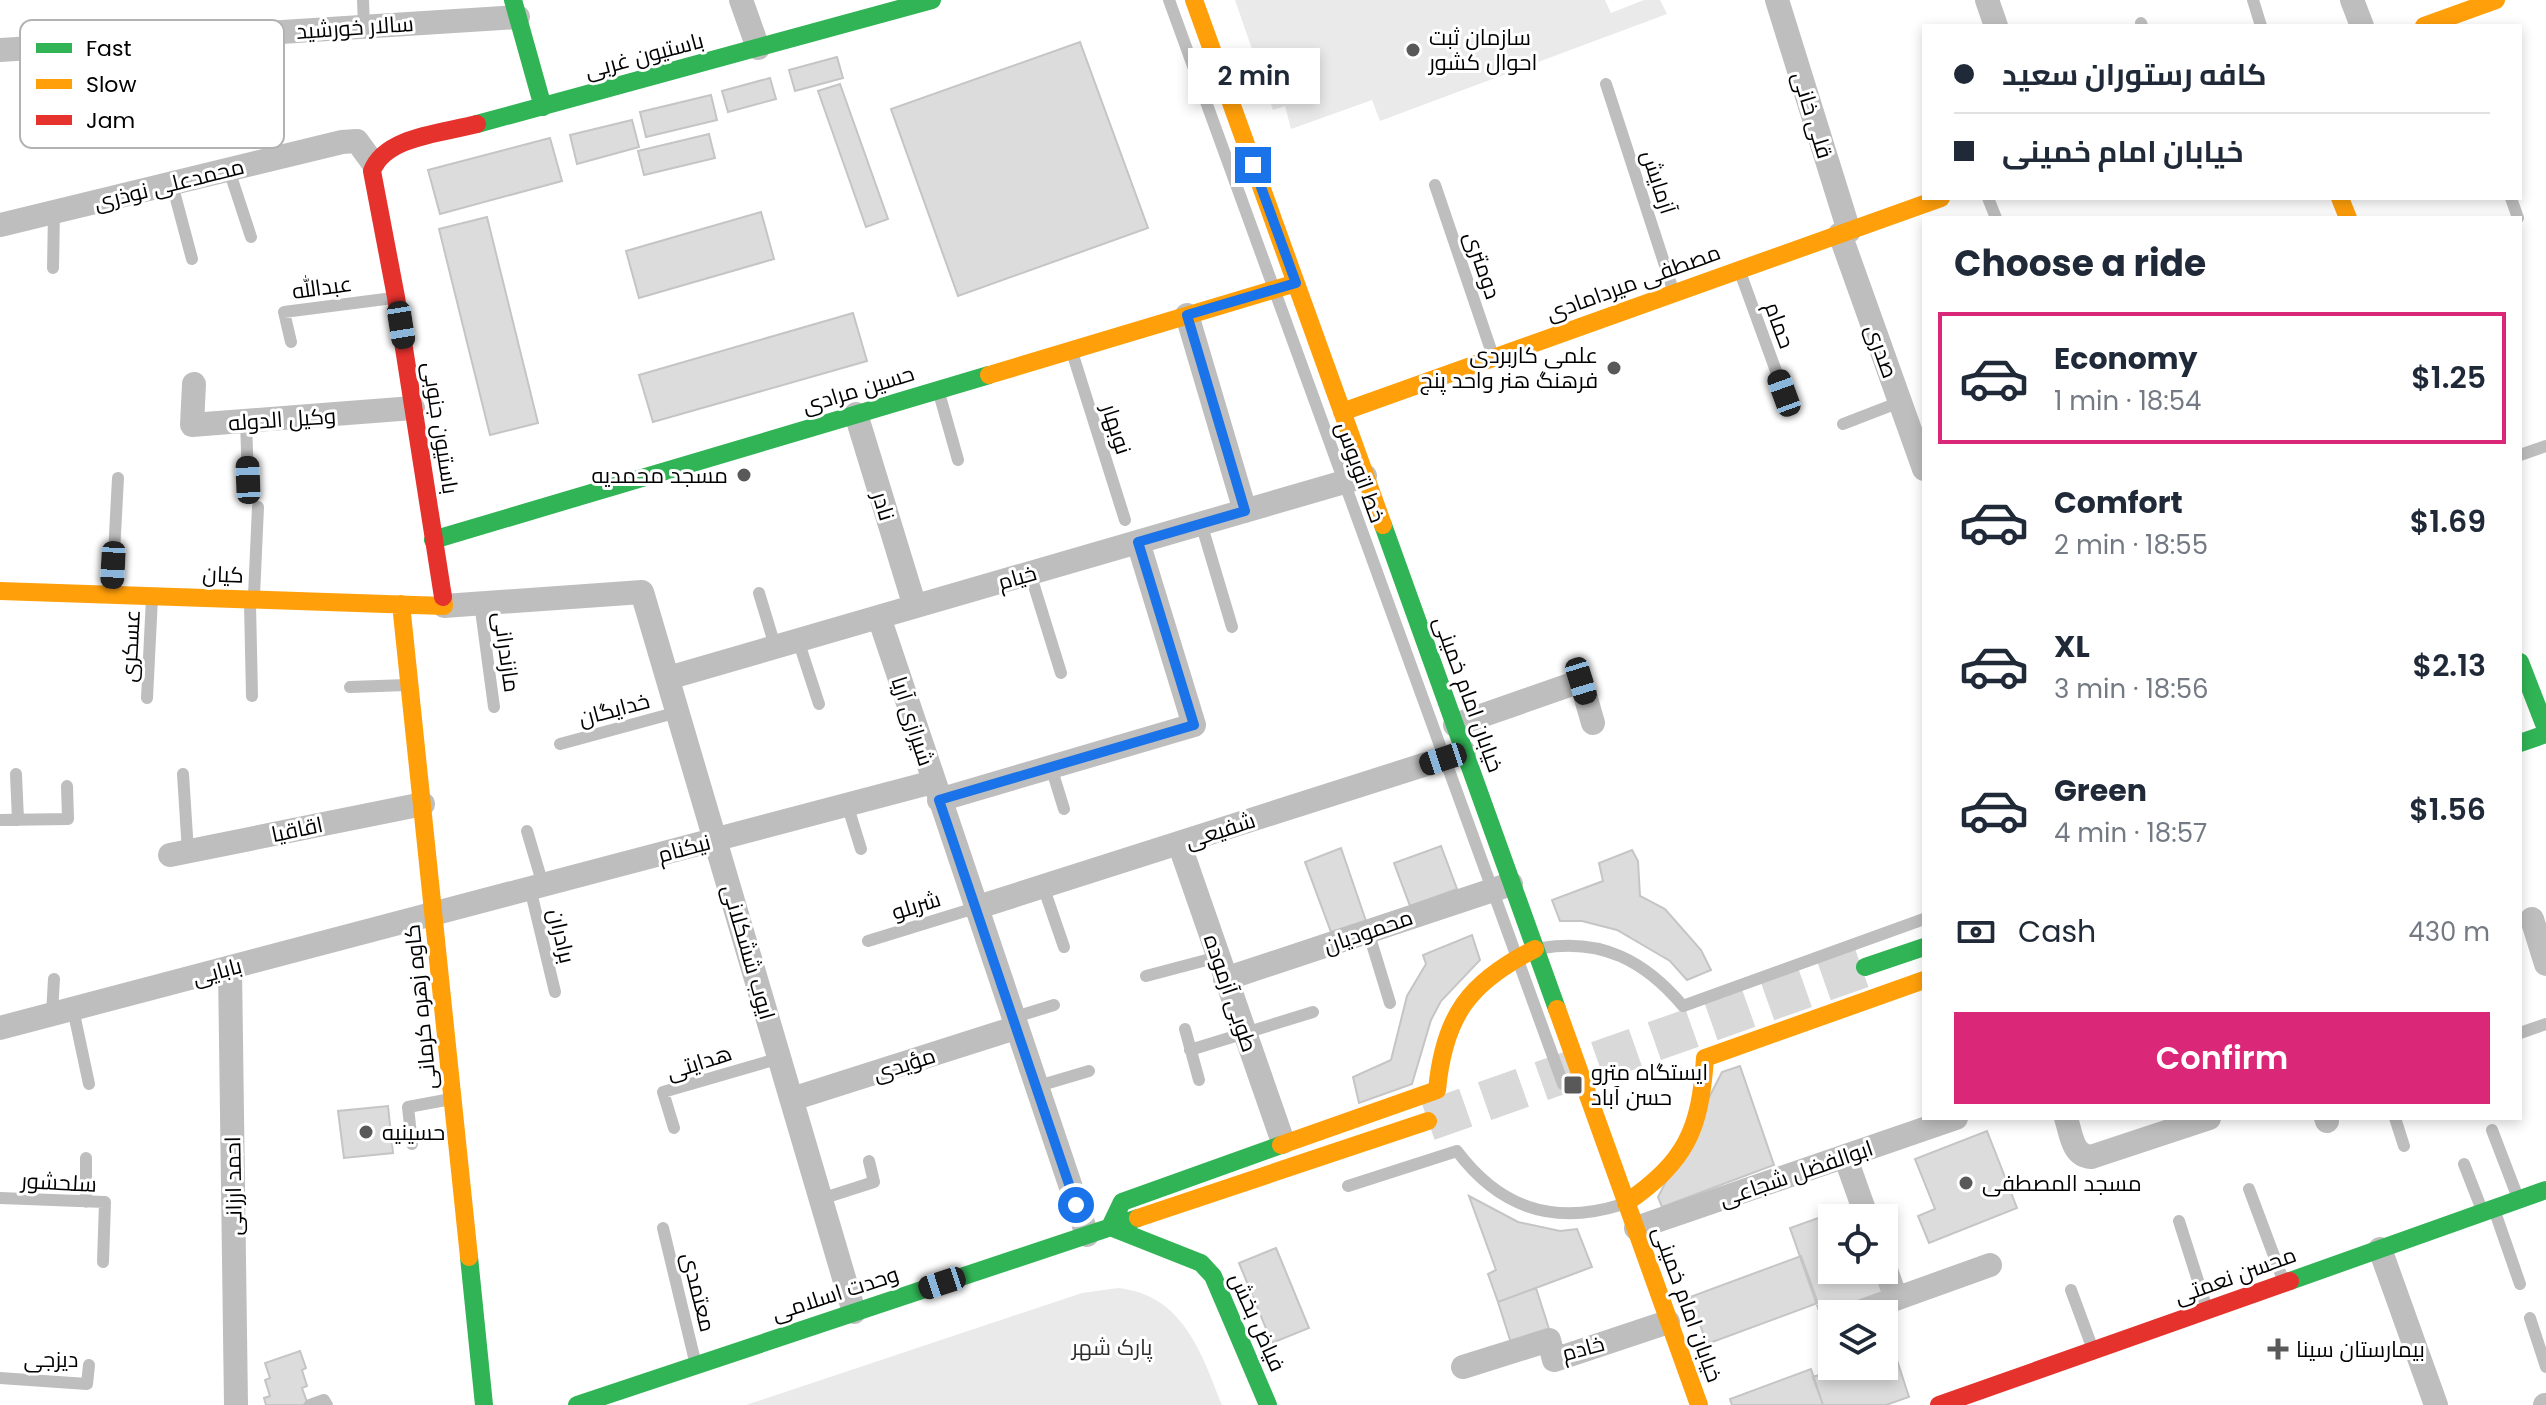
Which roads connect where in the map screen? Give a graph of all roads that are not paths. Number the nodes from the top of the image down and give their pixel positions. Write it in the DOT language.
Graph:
graph roads {
  1 [pos="363,0"];
  2 [pos="741,0"];
  3 [pos="1169,0"];
  4 [pos="1194,0"];
  5 [pos="1777,0"];
  6 [pos="1987,0"];
  7 [pos="2253,0"];
  8 [pos="2352,0"];
  9 [pos="2496,0"];
  10 [pos="919,2"];
  11 [pos="516,9"];
  12 [pos="1995,24"];
  13 [pos="2260,24"];
  14 [pos="2361,24"];
  15 [pos="2436,24"];
  16 [pos="364,26"];
  17 [pos="284,31"];
  18 [pos="758,48"];
  19 [pos="20,49"];
  20 [pos="0,50"];
  21 [pos="1606,84"];
  22 [pos="543,107"];
  23 [pos="373,163"];
  24 [pos="229,170"];
  25 [pos="172,184"];
  26 [pos="1435,185"];
  27 [pos="1935,200"];
  28 [pos="54,212"];
  29 [pos="0,225"];
  30 [pos="1845,232"];
  31 [pos="251,237"];
  32 [pos="192,259"];
  33 [pos="53,268"];
  34 [pos="1739,270"];
  35 [pos="1296,283"];
  36 [pos="1274,290"];
  37 [pos="1674,293"];
  38 [pos="396,297"];
  39 [pos="1187,315"];
  40 [pos="291,342"];
  41 [pos="1071,350"];
  42 [pos="1494,357"];
  43 [pos="194,384"];
  44 [pos="938,390"];
  45 [pos="1784,393"];
  46 [pos="1900,402"];
  47 [pos="413,408"];
  48 [pos="1342,412"];
  49 [pos="856,414"];
  50 [pos="246,422"];
  51 [pos="1843,424"];
  52 [pos="2546,446"];
  53 [pos="2522,454"];
  54 [pos="958,460"];
  55 [pos="1922,463"];
  56 [pos="118,478"];
  57 [pos="1354,479"];
  58 [pos="248,480"];
  59 [pos="258,507"];
  60 [pos="1245,511"];
  61 [pos="1125,520"];
  62 [pos="1201,523"];
  63 [pos="433,540"];
  64 [pos="1138,542"];
  65 [pos="1030,573"];
  66 [pos="0,591"];
  67 [pos="759,593"];
  68 [pos="112,594"];
  69 [pos="152,596"];
  70 [pos="912,597"];
  71 [pos="252,599"];
  72 [pos="480,603"];
  73 [pos="401,604"];
  74 [pos="444,606"];
  75 [pos="879,617"];
  76 [pos="1232,627"];
  77 [pos="787,643"];
  78 [pos="2522,667"];
  79 [pos="1061,673"];
  80 [pos="668,678"];
  81 [pos="411,684"];
  82 [pos="350,687"];
  83 [pos="252,696"];
  84 [pos="147,698"];
  85 [pos="819,704"];
  86 [pos="494,707"];
  87 [pos="678,712"];
  88 [pos="1593,723"];
  89 [pos="1455,725"];
  90 [pos="2546,732"];
  91 [pos="2522,742"];
  92 [pos="560,744"];
  93 [pos="1454,756"];
  94 [pos="1051,767"];
  95 [pos="16,774"];
  96 [pos="183,774"];
  97 [pos="67,786"];
  98 [pos="936,791"];
  99 [pos="423,804"];
  100 [pos="847,804"];
  101 [pos="1064,809"];
  102 [pos="0,820"];
  103 [pos="18,820"];
  104 [pos="527,831"];
  105 [pos="715,839"];
  106 [pos="1179,843"];
  107 [pos="861,849"];
  108 [pos="179,853"];
  109 [pos="537,886"];
  110 [pos="1043,886"];
  111 [pos="1501,887"];
  112 [pos="975,908"];
  113 [pos="434,913"];
  114 [pos="2533,919"];
  115 [pos="1922,920"];
  116 [pos="1368,931"];
  117 [pos="868,941"];
  118 [pos="1064,947"];
  119 [pos="1922,948"];
  120 [pos="1535,949"];
  121 [pos="1514,958"];
  122 [pos="2546,964"];
  123 [pos="1865,967"];
  124 [pos="230,968"];
  125 [pos="1222,968"];
  126 [pos="1146,976"];
  127 [pos="54,979"];
  128 [pos="1922,981"];
  129 [pos="555,992"];
  130 [pos="1390,1003"];
  131 [pos="1054,1005"];
  132 [pos="63,1012"];
  133 [pos="1313,1012"];
  134 [pos="1014,1023"];
  135 [pos="2546,1024"];
  136 [pos="0,1028"];
  137 [pos="1185,1029"];
  138 [pos="2522,1032"];
  139 [pos="1245,1035"];
  140 [pos="1190,1050"];
  141 [pos="780,1058"];
  142 [pos="1089,1071"];
  143 [pos="1199,1080"];
  144 [pos="89,1084"];
  145 [pos="1035,1087"];
  146 [pos="1566,1092"];
  147 [pos="454,1099"];
  148 [pos="792,1099"];
  149 [pos="1950,1120"];
  150 [pos="2067,1120"];
  151 [pos="2203,1120"];
  152 [pos="2396,1120"];
  153 [pos="1428,1121"];
  154 [pos="674,1128"];
  155 [pos="2492,1130"];
  156 [pos="1283,1142"];
  157 [pos="412,1144"];
  158 [pos="2404,1146"];
  159 [pos="1845,1156"];
  160 [pos="86,1158"];
  161 [pos="869,1161"];
  162 [pos="2464,1164"];
  163 [pos="1348,1186"];
  164 [pos="2249,1189"];
  165 [pos="2546,1190"];
  166 [pos="1606,1197"];
  167 [pos="0,1198"];
  168 [pos="821,1199"];
  169 [pos="2519,1200"];
  170 [pos="86,1202"];
  171 [pos="1626,1203"];
  172 [pos="1862,1204"];
  173 [pos="2489,1211"];
  174 [pos="2179,1221"];
  175 [pos="1110,1227"];
  176 [pos="1627,1227"];
  177 [pos="663,1228"];
  178 [pos="1087,1235"];
  179 [pos="2380,1249"];
  180 [pos="103,1262"];
  181 [pos="1990,1265"];
  182 [pos="2285,1283"];
  183 [pos="1891,1284"];
  184 [pos="2520,1284"];
  185 [pos="2071,1290"];
  186 [pos="1896,1299"];
  187 [pos="1893,1300"];
  188 [pos="1646,1301"];
  189 [pos="2207,1310"];
  190 [pos="854,1312"];
  191 [pos="2530,1318"];
  192 [pos="1668,1322"];
  193 [pos="2094,1350"];
  194 [pos="89,1365"];
  195 [pos="696,1365"];
  196 [pos="1463,1367"];
  197 [pos="2546,1367"];
  198 [pos="0,1378"];
  199 [pos="236,1405"];
  200 [pos="310,1405"];
  201 [pos="327,1405"];
  202 [pos="484,1405"];
  203 [pos="577,1405"];
  204 [pos="1268,1405"];
  205 [pos="1687,1405"];
  206 [pos="1699,1405"];
  207 [pos="1939,1405"];
  208 [pos="2436,1405"];
  1 -- 16 [label="lane"];
  2 -- 18 [label="street"];
  3 -- 36 [label="lane, خط اتوبوس"];
  4 -- 35 [label="street, خیابان امام خمینی"];
  5 -- 30 [label="street, قلی خانی"];
  6 -- 12 [label="street"];
  7 -- 13 [label="lane"];
  8 -- 14 [label="street"];
  9 -- 15 [label="street"];
  10 -- 18 [label="street, باستیون غربی"];
  11 -- 16 [label="street, سالار خورشید"];
  11 -- 22 [label="street"];
  16 -- 17 [label="street, سالار خورشید"];
  18 -- 22 [label="street, باستیون غربی"];
  19 -- 20 [label="street, سالار خورشید"];
  21 -- 37 [label="lane, آزمایش"];
  22 -- 23 [label="street, باستیون غربی"];
  23 -- 24 [label="street, محمدعلی نوذری"];
  23 -- 38 [label="street, باستیون جنوبی"];
  24 -- 25 [label="street, محمدعلی نوذری"];
  24 -- 31 [label="lane"];
  25 -- 28 [label="street, محمدعلی نوذری"];
  25 -- 32 [label="lane"];
  26 -- 42 [label="lane, دومتری"];
  27 -- 30 [label="street, مصطفی میردامادی"];
  28 -- 29 [label="street, محمدعلی نوذری"];
  28 -- 33 [label="lane"];
  30 -- 34 [label="street, مصطفی میردامادی"];
  30 -- 46 [label="street, صدری"];
  34 -- 37 [label="street, مصطفی میردامادی"];
  34 -- 45 [label="lane, حمام"];
  35 -- 36 [label="street, حسین مرادی"];
  35 -- 48 [label="street, خیابان امام خمینی"];
  36 -- 39 [label="street, حسین مرادی"];
  36 -- 57 [label="lane, خط اتوبوس"];
  37 -- 42 [label="street, مصطفی میردامادی"];
  38 -- 40 [label="lane, عبدالله"];
  38 -- 47 [label="street, باستیون جنوبی"];
  39 -- 41 [label="street, حسین مرادی"];
  39 -- 60 [label="street"];
  41 -- 44 [label="street, حسین مرادی"];
  41 -- 61 [label="lane, نوبهار"];
  42 -- 48 [label="street, مصطفی میردامادی"];
  43 -- 50 [label="street, وکیل الدوله"];
  44 -- 49 [label="street, حسین مرادی"];
  44 -- 54 [label="lane"];
  46 -- 51 [label="lane"];
  46 -- 55 [label="street, صدری"];
  47 -- 50 [label="street, وکیل الدوله"];
  47 -- 63 [label="street, باستیون جنوبی"];
  48 -- 57 [label="street, خیابان امام خمینی"];
  49 -- 63 [label="street, حسین مرادی"];
  49 -- 70 [label="street, نادر"];
  50 -- 58 [label="lane"];
  52 -- 53 [label="lane"];
  56 -- 68 [label="lane"];
  57 -- 60 [label="street, خیام"];
  57 -- 89 [label="street, خیابان امام خمینی"];
  57 -- 93 [label="lane, خط اتوبوس"];
  59 -- 71 [label="lane"];
  60 -- 62 [label="street, خیام"];
  62 -- 64 [label="street, خیام"];
  62 -- 76 [label="lane"];
  63 -- 74 [label="street, باستیون جنوبی"];
  64 -- 65 [label="street, خیام"];
  64 -- 94 [label="street, نیکنام"];
  65 -- 75 [label="street, خیام"];
  65 -- 79 [label="lane"];
  66 -- 68 [label="street, کیان"];
  67 -- 77 [label="lane"];
  68 -- 69 [label="street, کیان"];
  69 -- 71 [label="street, کیان"];
  69 -- 84 [label="lane, عسکری"];
  71 -- 73 [label="street, کیان"];
  71 -- 83 [label="lane"];
  72 -- 74 [label="street"];
  72 -- 80 [label="street, ایوب ششکلانی"];
  72 -- 86 [label="lane, مازندرانی"];
  73 -- 74 [label="street, کیان"];
  73 -- 81 [label="street, کاوه زهره کرمانی"];
  75 -- 77 [label="street, خیام"];
  75 -- 98 [label="street, شیرازی آریا"];
  77 -- 80 [label="street, خیام"];
  77 -- 85 [label="lane"];
  78 -- 90 [label="street"];
  80 -- 87 [label="street, ایوب ششکلانی"];
  81 -- 82 [label="lane"];
  81 -- 99 [label="street, کاوه زهره کرمانی"];
  87 -- 92 [label="lane, خدایگان"];
  87 -- 105 [label="street, ایوب ششکلانی"];
  88 -- 89 [label="street"];
  89 -- 93 [label="street, خیابان امام خمینی"];
  90 -- 91 [label="street"];
  93 -- 106 [label="street, شفیعی"];
  93 -- 111 [label="street, خیابان امام خمینی"];
  94 -- 98 [label="street, نیکنام"];
  94 -- 101 [label="lane"];
  95 -- 103 [label="lane"];
  96 -- 108 [label="lane"];
  97 -- 103 [label="lane"];
  98 -- 100 [label="street, نیکنام"];
  98 -- 112 [label="street, شیرازی آریا"];
  99 -- 108 [label="street, اقاقیا"];
  99 -- 113 [label="street, کاوه زهره کرمانی"];
  100 -- 105 [label="street, نیکنام"];
  100 -- 107 [label="lane"];
  102 -- 103 [label="lane"];
  104 -- 109 [label="lane, برادران"];
  105 -- 109 [label="street, نیکنام"];
  105 -- 141 [label="street, ایوب ششکلانی"];
  106 -- 110 [label="street, شفیعی"];
  106 -- 125 [label="street, طوبی آزموده"];
  109 -- 113 [label="street, نیکنام"];
  109 -- 129 [label="lane, برادران"];
  110 -- 112 [label="street, شفیعی"];
  110 -- 118 [label="lane"];
  111 -- 116 [label="street, محمودیان"];
  111 -- 120 [label="street, خیابان امام خمینی"];
  111 -- 121 [label="lane"];
  112 -- 117 [label="lane, شربلو"];
  112 -- 134 [label="street, شیرازی آریا"];
  113 -- 124 [label="street, بابایی"];
  113 -- 147 [label="street, کاوه زهره کرمانی"];
  114 -- 122 [label="street"];
  115 -- 120 [label="lane"];
  116 -- 125 [label="street, محمودیان"];
  116 -- 130 [label="lane"];
  119 -- 123 [label="street"];
  120 -- 121 [label="street"];
  120 -- 171 [label="street, خیابان امام خمینی"];
  121 -- 146 [label="lane"];
  121 -- 156 [label="street"];
  124 -- 132 [label="street, بابایی"];
  124 -- 199 [label="street, احمد ارزانی"];
  125 -- 126 [label="lane"];
  125 -- 139 [label="street, طوبی آزموده"];
  127 -- 132 [label="lane"];
  128 -- 171 [label="street"];
  131 -- 134 [label="lane"];
  132 -- 136 [label="street, بابایی"];
  132 -- 144 [label="lane"];
  133 -- 139 [label="lane"];
  134 -- 145 [label="street, شیرازی آریا"];
  134 -- 148 [label="street, مؤیدی"];
  135 -- 138 [label="lane"];
  137 -- 140 [label="lane"];
  139 -- 140 [label="lane"];
  139 -- 156 [label="street, طوبی آزموده"];
  140 -- 143 [label="lane"];
  141 -- 148 [label="street, ایوب ششکلانی"];
  141 -- 154 [label="lane, هدایتی"];
  142 -- 145 [label="lane"];
  145 -- 178 [label="street, شیرازی آریا"];
  147 -- 157 [label="lane"];
  147 -- 202 [label="street, کاوه زهره کرمانی"];
  148 -- 168 [label="street, ایوب ششکلانی"];
  149 -- 159 [label="street, ابوالفضل شجاعی"];
  150 -- 151 [label="street"];
  152 -- 158 [label="lane"];
  153 -- 175 [label="street, وحدت اسلامی"];
  155 -- 169 [label="lane"];
  156 -- 175 [label="street"];
  159 -- 172 [label="street"];
  159 -- 176 [label="street, ابوالفضل شجاعی"];
  160 -- 170 [label="lane"];
  161 -- 168 [label="lane"];
  162 -- 173 [label="lane"];
  163 -- 171 [label="lane"];
  164 -- 182 [label="lane"];
  165 -- 169 [label="street, محسن نعمتی"];
  166 -- 176 [label="lane"];
  167 -- 170 [label="lane, سلحشور"];
  168 -- 190 [label="street, ایوب ششکلانی"];
  169 -- 173 [label="street, محسن نعمتی"];
  170 -- 180 [label="lane, سلحشور"];
  171 -- 176 [label="street, خیابان امام خمینی"];
  173 -- 179 [label="street, محسن نعمتی"];
  173 -- 184 [label="lane"];
  174 -- 189 [label="lane"];
  175 -- 178 [label="street, وحدت اسلامی"];
  175 -- 204 [label="street, فیاض بخش"];
  176 -- 192 [label="street, خیابان امام خمینی"];
  177 -- 195 [label="lane, معتمدی"];
  178 -- 190 [label="street, وحدت اسلامی"];
  179 -- 182 [label="street, محسن نعمتی"];
  179 -- 208 [label="street"];
  181 -- 186 [label="street"];
  182 -- 189 [label="street, محسن نعمتی"];
  183 -- 186 [label="street"];
  185 -- 193 [label="lane"];
  186 -- 187 [label="street"];
  188 -- 205 [label="lane"];
  189 -- 193 [label="street, محسن نعمتی"];
  190 -- 195 [label="street, وحدت اسلامی"];
  191 -- 197 [label="lane"];
  192 -- 196 [label="street, خادم"];
  192 -- 206 [label="street, خیابان امام خمینی"];
  193 -- 207 [label="street, محسن نعمتی"];
  194 -- 198 [label="lane, دیزجی"];
  195 -- 203 [label="street, وحدت اسلامی"];
  200 -- 201 [label="lane"];
}
